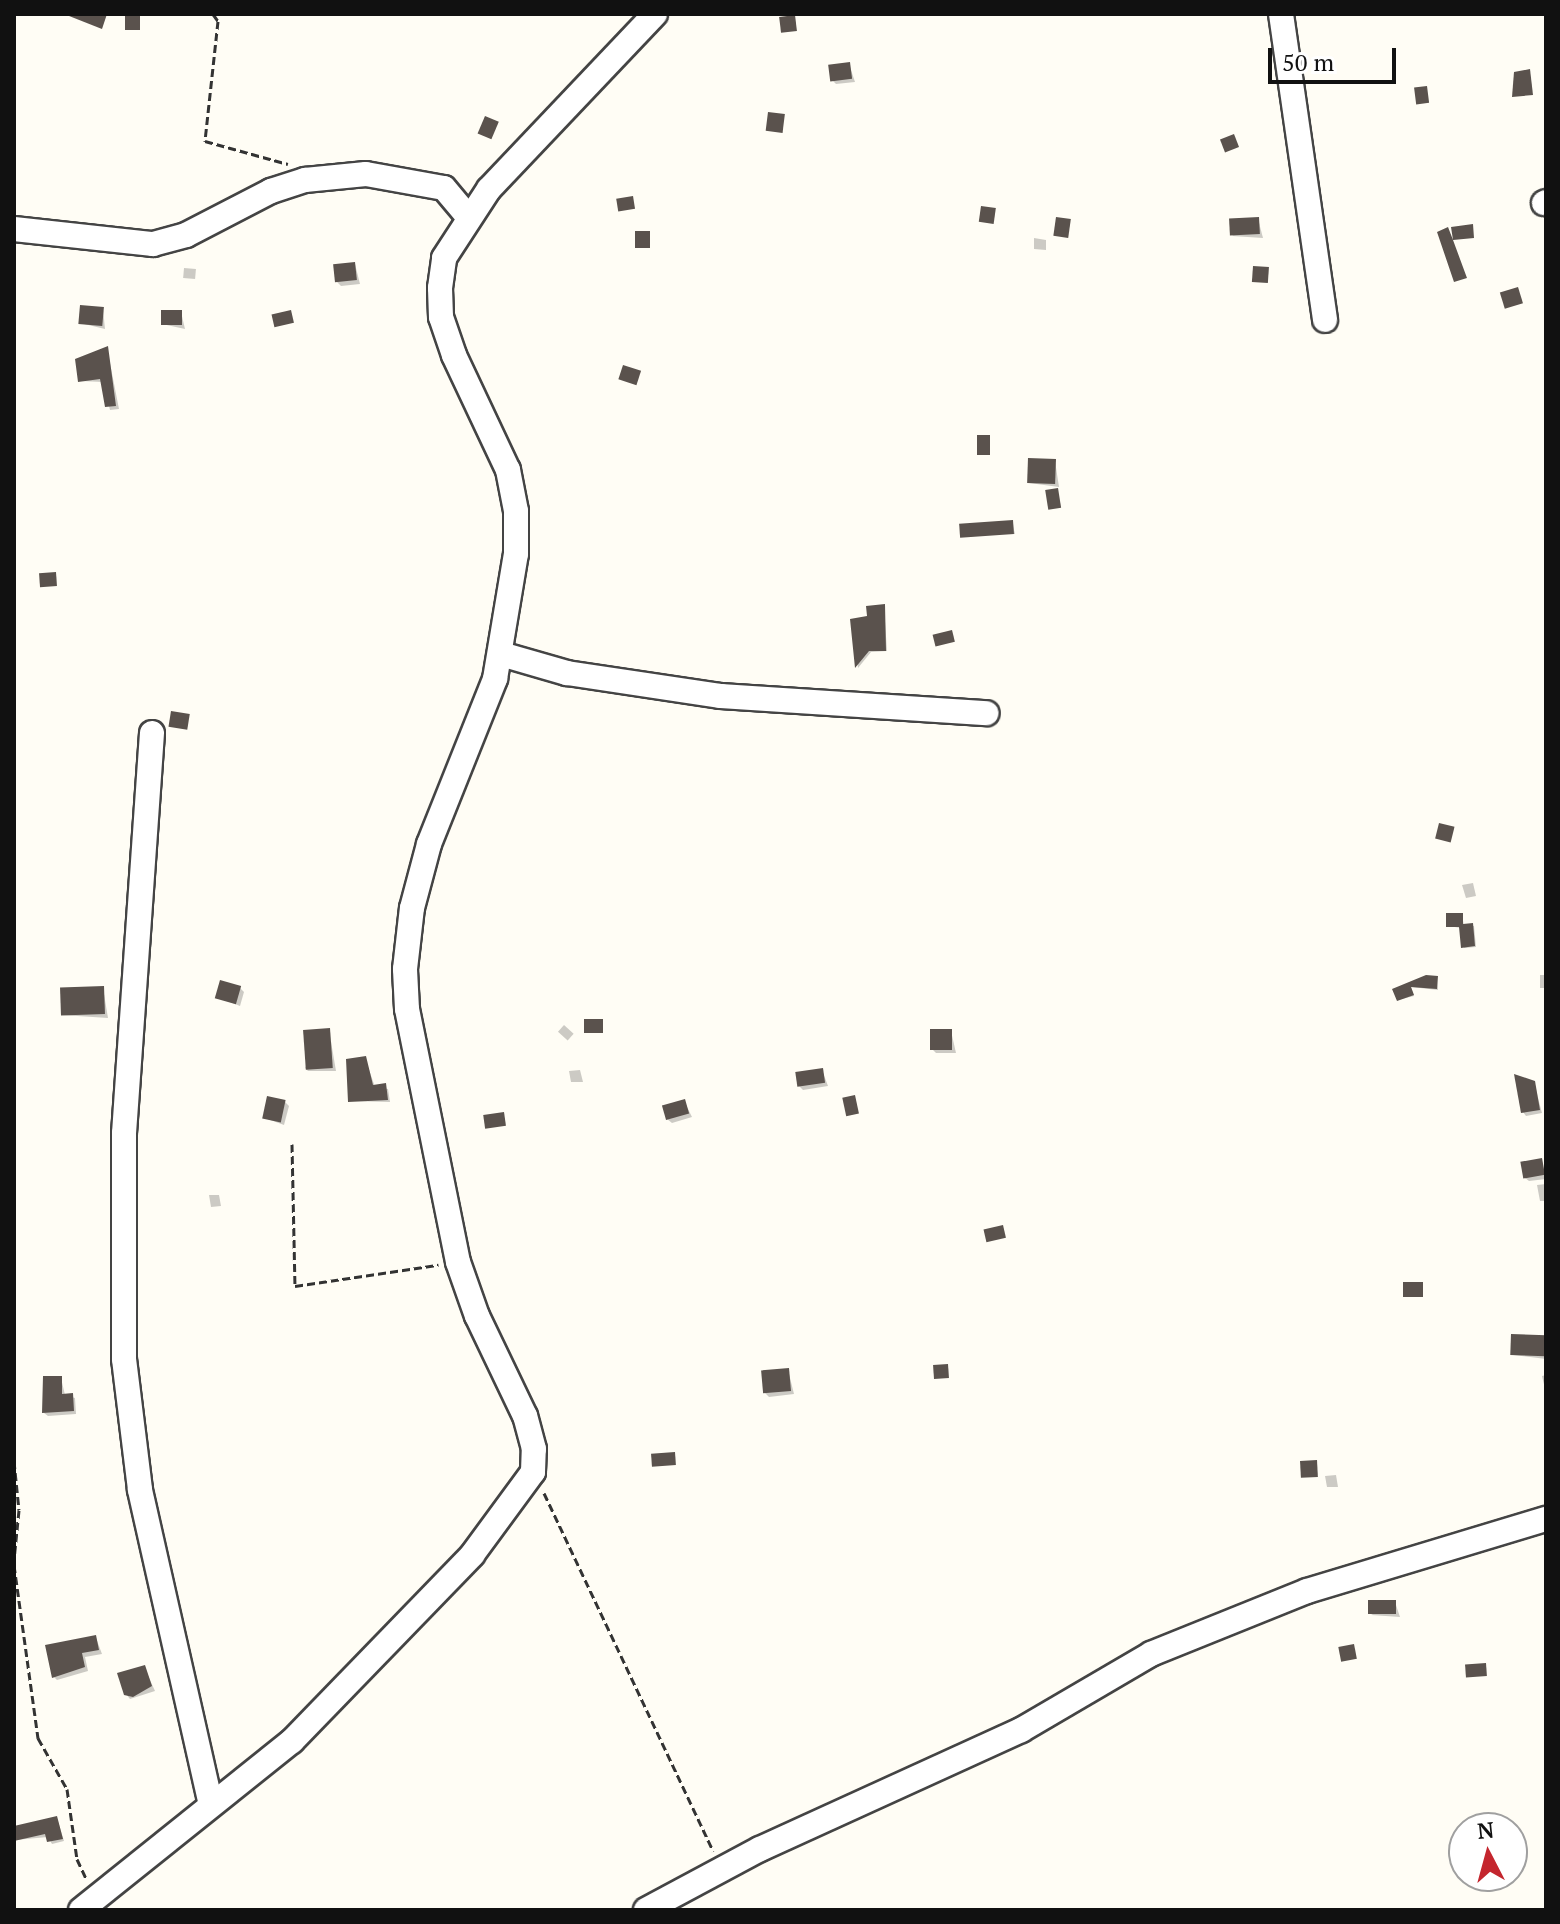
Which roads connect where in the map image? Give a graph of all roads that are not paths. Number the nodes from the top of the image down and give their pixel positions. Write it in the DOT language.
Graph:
graph roads {
  1 [pos="655,14"];
  2 [pos="1281,14"];
  3 [pos="468,217"];
  4 [pos="14,229"];
  5 [pos="1325,320"];
  6 [pos="501,654"];
  7 [pos="986,713"];
  8 [pos="152,733"];
  9 [pos="1546,1519"];
  10 [pos="211,1804"];
  11 [pos="89,1904"];
  12 [pos="646,1910"];
  1 -- 3 [label="street"];
  2 -- 5 [label="street"];
  3 -- 4 [label="street"];
  3 -- 6 [label="street"];
  6 -- 7 [label="street"];
  6 -- 10 [label="street"];
  8 -- 10 [label="street"];
  9 -- 12 [label="street"];
  10 -- 11 [label="street"];
}
